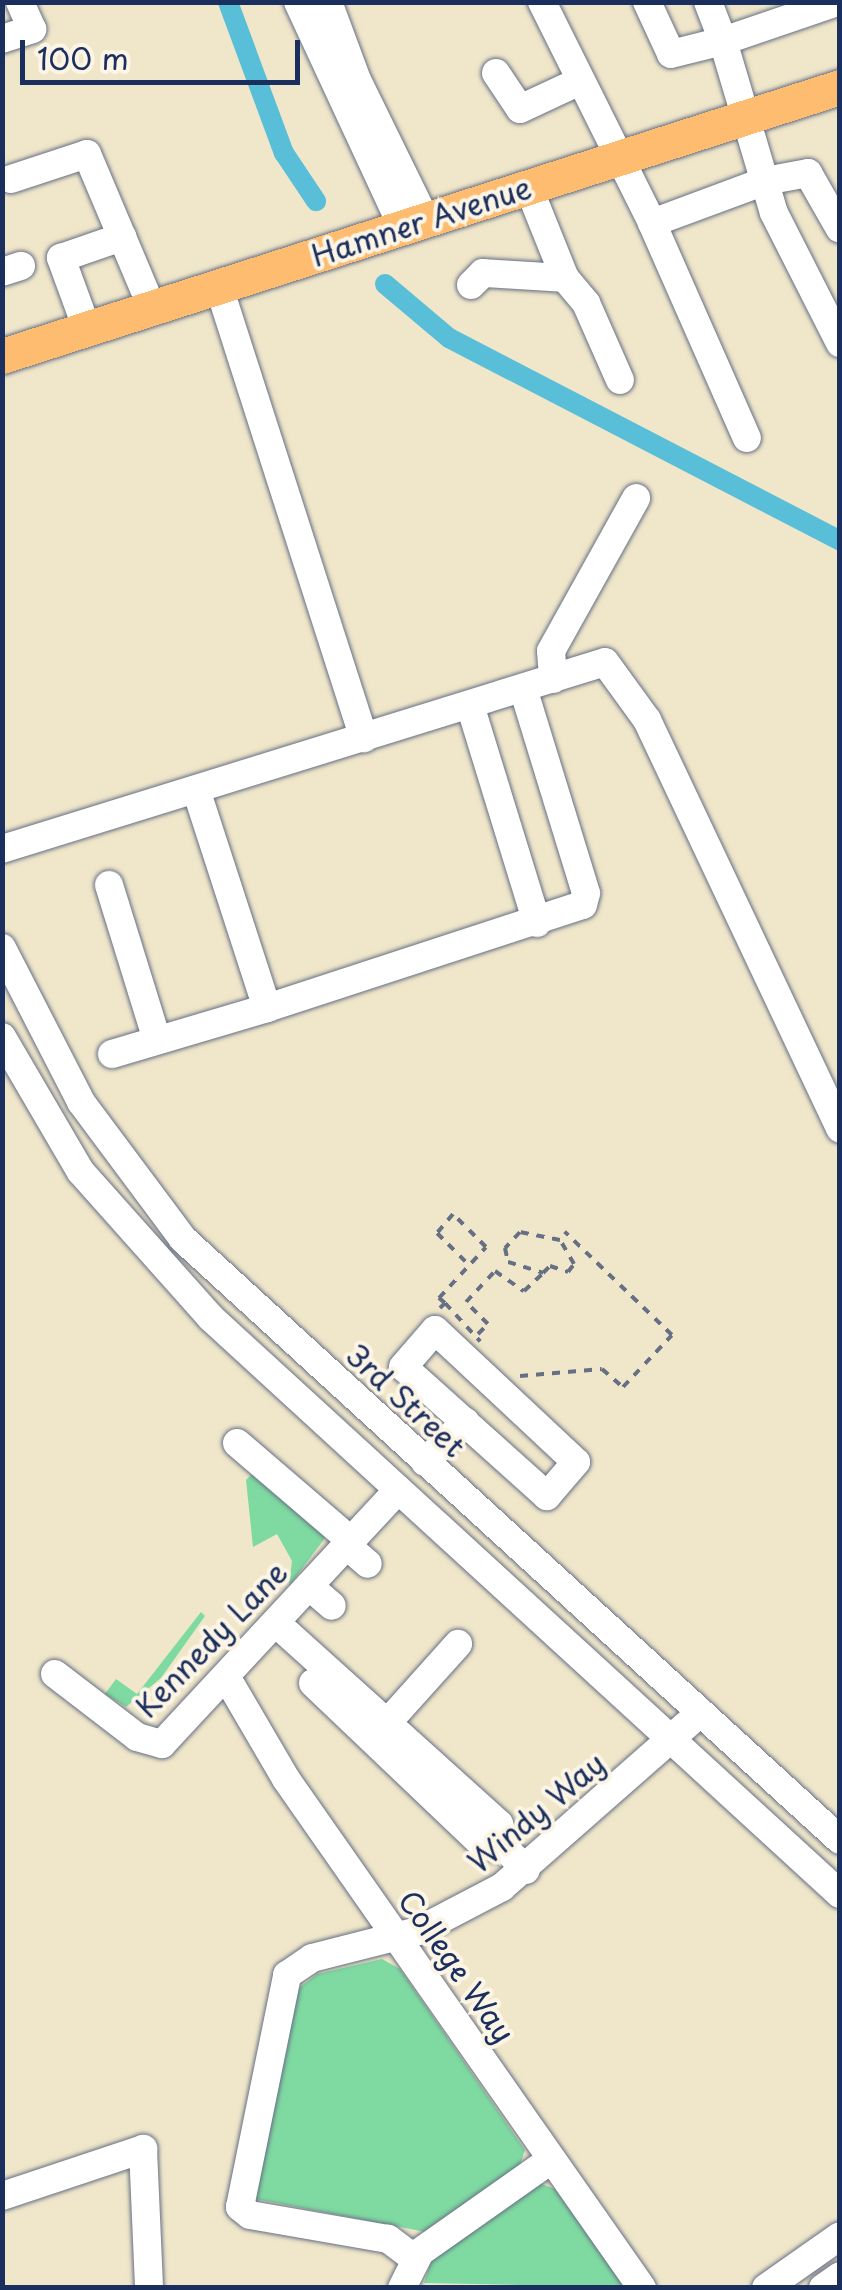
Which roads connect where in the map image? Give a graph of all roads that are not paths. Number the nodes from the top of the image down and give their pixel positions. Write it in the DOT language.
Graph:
graph roads {
  1 [pos="20,2"];
  2 [pos="298,2"];
  3 [pos="328,2"];
  4 [pos="542,2"];
  5 [pos="647,2"];
  6 [pos="708,2"];
  7 [pos="837,2"];
  8 [pos="773,13"];
  9 [pos="2,39"];
  10 [pos="723,41"];
  11 [pos="496,73"];
  12 [pos="580,81"];
  13 [pos="840,87"];
  14 [pos="746,117"];
  15 [pos="618,156"];
  16 [pos="11,179"];
  17 [pos="765,181"];
  18 [pos="528,186"];
  19 [pos="652,224"];
  20 [pos="404,228"];
  21 [pos="840,229"];
  22 [pos="122,237"];
  23 [pos="565,278"];
  24 [pos="471,285"];
  25 [pos="220,287"];
  26 [pos="152,308"];
  27 [pos="87,329"];
  28 [pos="840,343"];
  29 [pos="2,356"];
  30 [pos="620,380"];
  31 [pos="748,438"];
  32 [pos="636,498"];
  33 [pos="552,679"];
  34 [pos="524,688"];
  35 [pos="470,705"];
  36 [pos="364,738"];
  37 [pos="196,790"];
  38 [pos="2,848"];
  39 [pos="110,885"];
  40 [pos="537,923"];
  41 [pos="2,948"];
  42 [pos="267,1008"];
  43 [pos="3,1040"];
  44 [pos="157,1040"];
  45 [pos="112,1054"];
  46 [pos="840,1129"];
  47 [pos="464,1422"];
  48 [pos="237,1444"];
  49 [pos="426,1462"];
  50 [pos="398,1490"];
  51 [pos="347,1542"];
  52 [pos="368,1564"];
  53 [pos="310,1586"];
  54 [pos="332,1606"];
  55 [pos="277,1624"];
  56 [pos="458,1644"];
  57 [pos="56,1674"];
  58 [pos="228,1678"];
  59 [pos="313,1683"];
  60 [pos="700,1712"];
  61 [pos="388,1722"];
  62 [pos="670,1740"];
  63 [pos="840,1840"];
  64 [pos="517,1861"];
  65 [pos="840,1894"];
  66 [pos="398,1938"];
  67 [pos="552,2159"];
  68 [pos="2,2196"];
  69 [pos="840,2236"];
  70 [pos="415,2260"];
  71 [pos="840,2276"];
  72 [pos="149,2288"];
  73 [pos="402,2288"];
  74 [pos="642,2288"];
  75 [pos="766,2288"];
  76 [pos="823,2288"];
  1 -- 9 [label="street"];
  2 -- 20 [label="street"];
  3 -- 20 [label="street"];
  4 -- 12 [label="street"];
  5 -- 10 [label="street"];
  6 -- 10 [label="street"];
  7 -- 8 [label="street"];
  8 -- 10 [label="street"];
  10 -- 14 [label="street"];
  11 -- 12 [label="street"];
  12 -- 15 [label="street"];
  13 -- 14 [label="main road, Hamner Avenue"];
  14 -- 15 [label="main road, Hamner Avenue"];
  14 -- 17 [label="street"];
  15 -- 18 [label="main road, Hamner Avenue"];
  15 -- 19 [label="street"];
  16 -- 22 [label="street"];
  17 -- 19 [label="street"];
  17 -- 21 [label="street"];
  17 -- 28 [label="street"];
  18 -- 20 [label="main road, Hamner Avenue"];
  18 -- 23 [label="street"];
  19 -- 31 [label="street"];
  20 -- 25 [label="main road, Hamner Avenue"];
  22 -- 26 [label="street"];
  22 -- 27 [label="street"];
  23 -- 24 [label="street"];
  23 -- 30 [label="street"];
  25 -- 26 [label="main road, Hamner Avenue"];
  25 -- 36 [label="street"];
  26 -- 27 [label="main road, Hamner Avenue"];
  27 -- 29 [label="main road, Hamner Avenue"];
  32 -- 33 [label="street"];
  33 -- 34 [label="street"];
  33 -- 46 [label="street"];
  34 -- 35 [label="street"];
  34 -- 40 [label="street"];
  35 -- 36 [label="street"];
  35 -- 40 [label="street"];
  36 -- 37 [label="street"];
  37 -- 38 [label="street"];
  37 -- 42 [label="street"];
  39 -- 44 [label="street"];
  40 -- 42 [label="street"];
  41 -- 49 [label="street, 3rd Street"];
  42 -- 44 [label="street"];
  43 -- 50 [label="street"];
  44 -- 45 [label="street"];
  47 -- 47 [label="street"];
  47 -- 49 [label="street"];
  48 -- 51 [label="street"];
  49 -- 60 [label="street, 3rd Street"];
  50 -- 51 [label="street, Kennedy Lane"];
  50 -- 62 [label="street"];
  51 -- 52 [label="street"];
  51 -- 53 [label="street, Kennedy Lane"];
  53 -- 54 [label="street"];
  53 -- 55 [label="street, Kennedy Lane"];
  55 -- 58 [label="street, Kennedy Lane"];
  55 -- 61 [label="street"];
  56 -- 61 [label="street"];
  57 -- 58 [label="street, Kennedy Lane"];
  58 -- 66 [label="street, College Way"];
  59 -- 64 [label="street"];
  60 -- 62 [label="street, Windy Way"];
  60 -- 63 [label="street, 3rd Street"];
  61 -- 64 [label="street"];
  62 -- 64 [label="street, Windy Way"];
  62 -- 65 [label="street"];
  64 -- 66 [label="street, Windy Way"];
  66 -- 67 [label="street, College Way"];
  66 -- 70 [label="street, Windy Way"];
  67 -- 70 [label="street"];
  67 -- 74 [label="street, College Way"];
  68 -- 72 [label="street"];
  69 -- 75 [label="street"];
  70 -- 73 [label="street"];
  71 -- 76 [label="street"];
}
